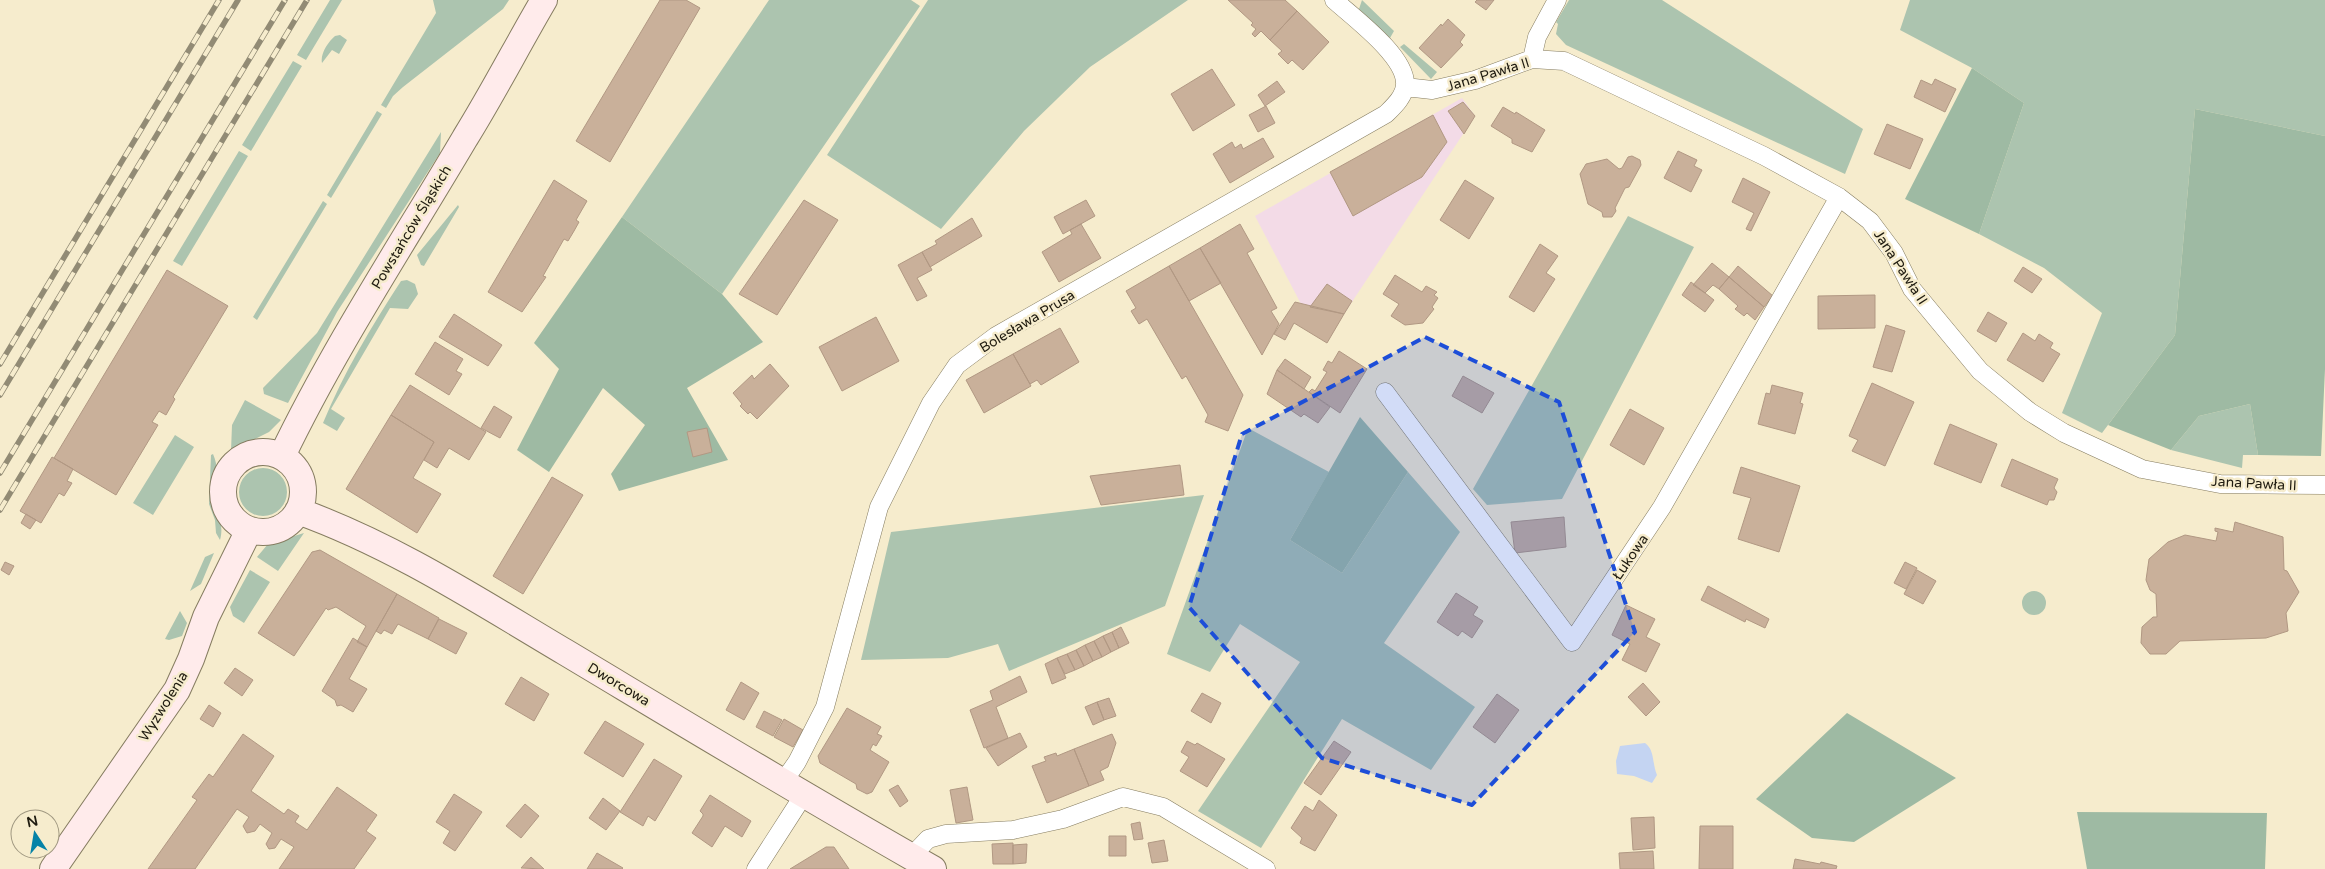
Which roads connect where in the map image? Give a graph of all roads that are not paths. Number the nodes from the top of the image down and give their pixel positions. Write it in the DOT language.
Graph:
graph roads {
  1 [pos="544,0"];
  2 [pos="1334,0"];
  3 [pos="1557,0"];
  4 [pos="1532,59"];
  5 [pos="1405,86"];
  6 [pos="1839,197"];
  7 [pos="1385,392"];
  8 [pos="282,456"];
  9 [pos="2325,486"];
  10 [pos="298,511"];
  11 [pos="250,530"];
  12 [pos="793,789"];
  13 [pos="922,863"];
  14 [pos="52,869"];
  15 [pos="756,869"];
  16 [pos="1266,869"];
  1 -- 8 [label="street, Powstańców Śląskich"];
  2 -- 5 [label="street"];
  3 -- 4 [label="street"];
  4 -- 5 [label="street, Jana Pawła II"];
  4 -- 6 [label="street, Jana Pawła II"];
  5 -- 12 [label="street, Bolesława Prusa"];
  6 -- 7 [label="street, Łukowa"];
  6 -- 9 [label="street, Jana Pawła II"];
  8 -- 10 [label="street"];
  8 -- 11 [label="street"];
  10 -- 11 [label="street"];
  10 -- 12 [label="street, Dworcowa"];
  11 -- 14 [label="street, Wyzwolenia"];
  12 -- 13 [label="street, Dworcowa"];
  12 -- 15 [label="street, Bolesława Prusa"];
  13 -- 16 [label="street"];
}
